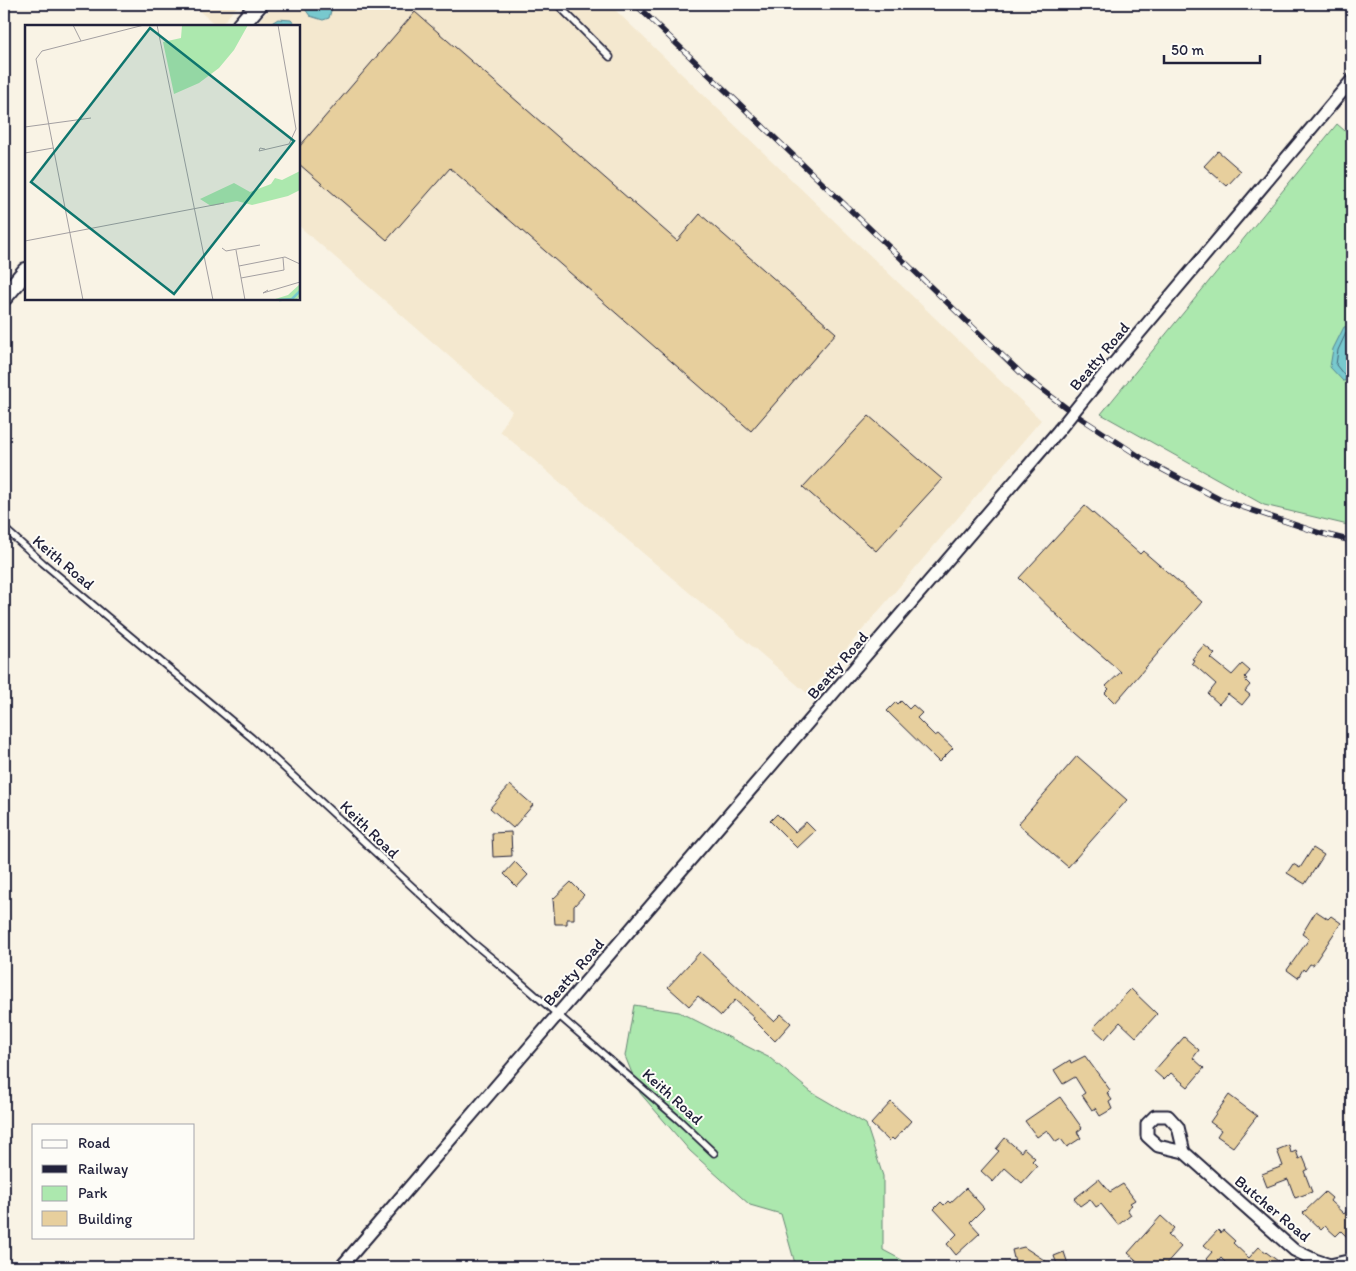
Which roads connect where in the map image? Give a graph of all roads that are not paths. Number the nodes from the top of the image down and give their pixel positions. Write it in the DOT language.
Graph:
graph roads {
  1 [pos="259,4"];
  2 [pos="557,4"];
  3 [pos="241,25"];
  4 [pos="610,57"];
  5 [pos="1352,80"];
  6 [pos="25,272"];
  7 [pos="4,297"];
  8 [pos="4,528"];
  9 [pos="558,1014"];
  10 [pos="1184,1152"];
  11 [pos="714,1153"];
  12 [pos="1352,1260"];
  13 [pos="341,1267"];
  1 -- 3 [label="street"];
  2 -- 4 [label="lane"];
  5 -- 9 [label="street, Beatty Road, bridge"];
  6 -- 7 [label="street"];
  8 -- 9 [label="lane, Keith Road"];
  9 -- 11 [label="lane, Keith Road"];
  9 -- 13 [label="street, Beatty Road"];
  10 -- 12 [label="street, Butcher Road"];
}
